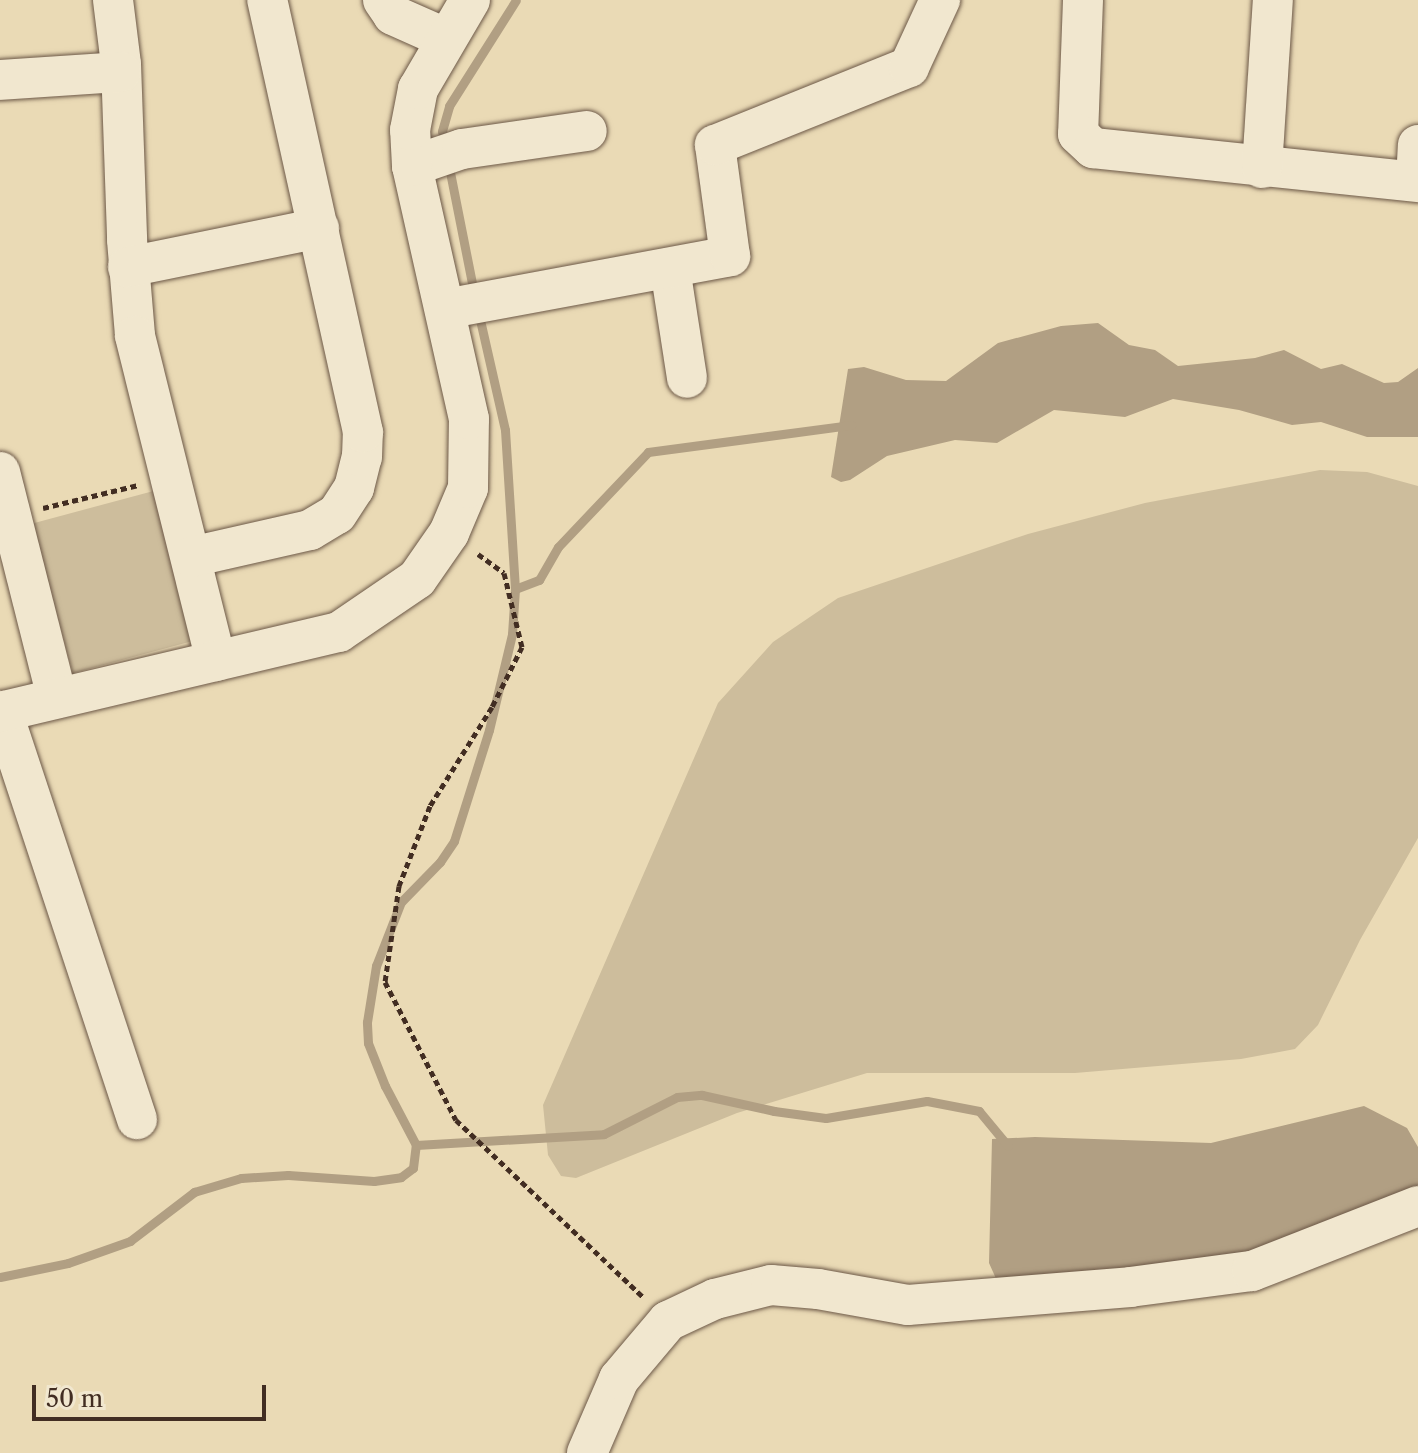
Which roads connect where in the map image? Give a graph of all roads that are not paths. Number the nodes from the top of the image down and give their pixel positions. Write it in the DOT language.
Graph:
graph roads {
  1 [pos="113,0"];
  2 [pos="267,0"];
  3 [pos="383,0"];
  4 [pos="470,0"];
  5 [pos="940,0"];
  6 [pos="1083,0"];
  7 [pos="1273,0"];
  8 [pos="445,38"];
  9 [pos="121,72"];
  10 [pos="0,80"];
  11 [pos="587,131"];
  12 [pos="412,166"];
  13 [pos="1262,168"];
  14 [pos="1417,169"];
  15 [pos="319,228"];
  16 [pos="128,267"];
  17 [pos="670,268"];
  18 [pos="445,309"];
  19 [pos="687,378"];
  20 [pos="5,499"];
  21 [pos="191,557"];
  22 [pos="216,661"];
  23 [pos="57,698"];
  24 [pos="1,712"];
  25 [pos="137,1119"];
  26 [pos="1418,1206"];
  27 [pos="587,1453"];
  1 -- 9 [label="street"];
  2 -- 15 [label="street"];
  3 -- 8 [label="street"];
  4 -- 8 [label="street"];
  5 -- 17 [label="street"];
  6 -- 13 [label="street"];
  7 -- 13 [label="street"];
  8 -- 12 [label="street"];
  9 -- 10 [label="street"];
  9 -- 16 [label="street"];
  11 -- 12 [label="street"];
  12 -- 18 [label="street"];
  13 -- 14 [label="street"];
  15 -- 16 [label="street"];
  15 -- 21 [label="street"];
  16 -- 21 [label="street"];
  17 -- 18 [label="street"];
  17 -- 19 [label="street"];
  18 -- 22 [label="street"];
  20 -- 23 [label="street"];
  21 -- 22 [label="street"];
  22 -- 23 [label="street"];
  23 -- 24 [label="street"];
  24 -- 25 [label="street"];
  26 -- 27 [label="street"];
}
